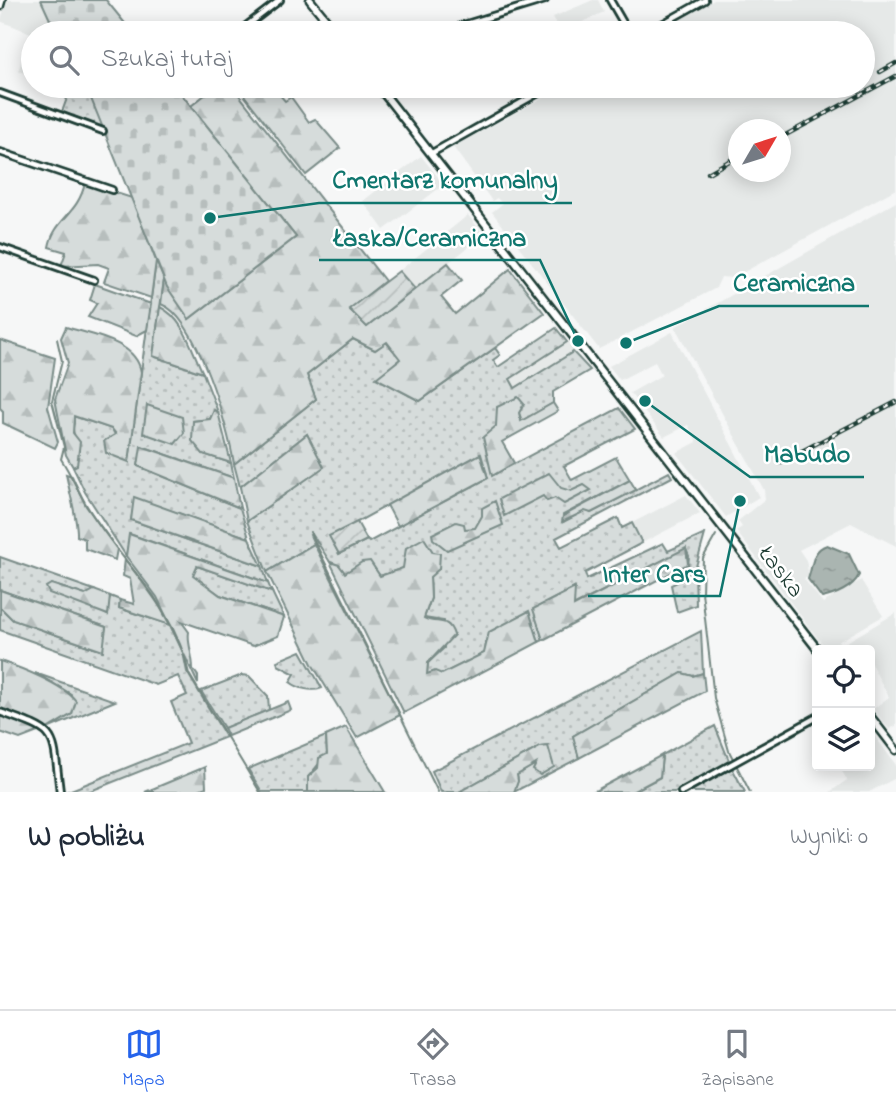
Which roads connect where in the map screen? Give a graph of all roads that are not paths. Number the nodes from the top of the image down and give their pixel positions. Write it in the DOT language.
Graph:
graph roads {
  1 [pos="2,0"];
  2 [pos="279,0"];
  3 [pos="310,0"];
  4 [pos="545,0"];
  5 [pos="610,0"];
  6 [pos="705,0"];
  7 [pos="0,7"];
  8 [pos="252,21"];
  9 [pos="327,21"];
  10 [pos="476,21"];
  11 [pos="622,21"];
  12 [pos="667,21"];
  13 [pos="0,93"];
  14 [pos="388,98"];
  15 [pos="530,98"];
  16 [pos="103,131"];
  17 [pos="0,152"];
  18 [pos="432,153"];
  19 [pos="111,190"];
  20 [pos="0,247"];
  21 [pos="94,280"];
  22 [pos="814,645"];
  23 [pos="0,712"];
  24 [pos="812,721"];
  25 [pos="875,723"];
  26 [pos="896,750"];
  27 [pos="60,792"];
  28 [pos="681,792"];
  1 -- 7 [label="street"];
  2 -- 8 [label="street"];
  3 -- 9 [label="main road"];
  4 -- 10 [label="street"];
  5 -- 11 [label="street"];
  6 -- 12 [label="street"];
  13 -- 16 [label="street"];
  14 -- 18 [label="main road, Łaska"];
  15 -- 18 [label="street"];
  17 -- 19 [label="street"];
  18 -- 22 [label="main road, Łaska"];
  20 -- 21 [label="street"];
  23 -- 27 [label="street"];
  24 -- 28 [label="street"];
  25 -- 26 [label="main road"];
}
